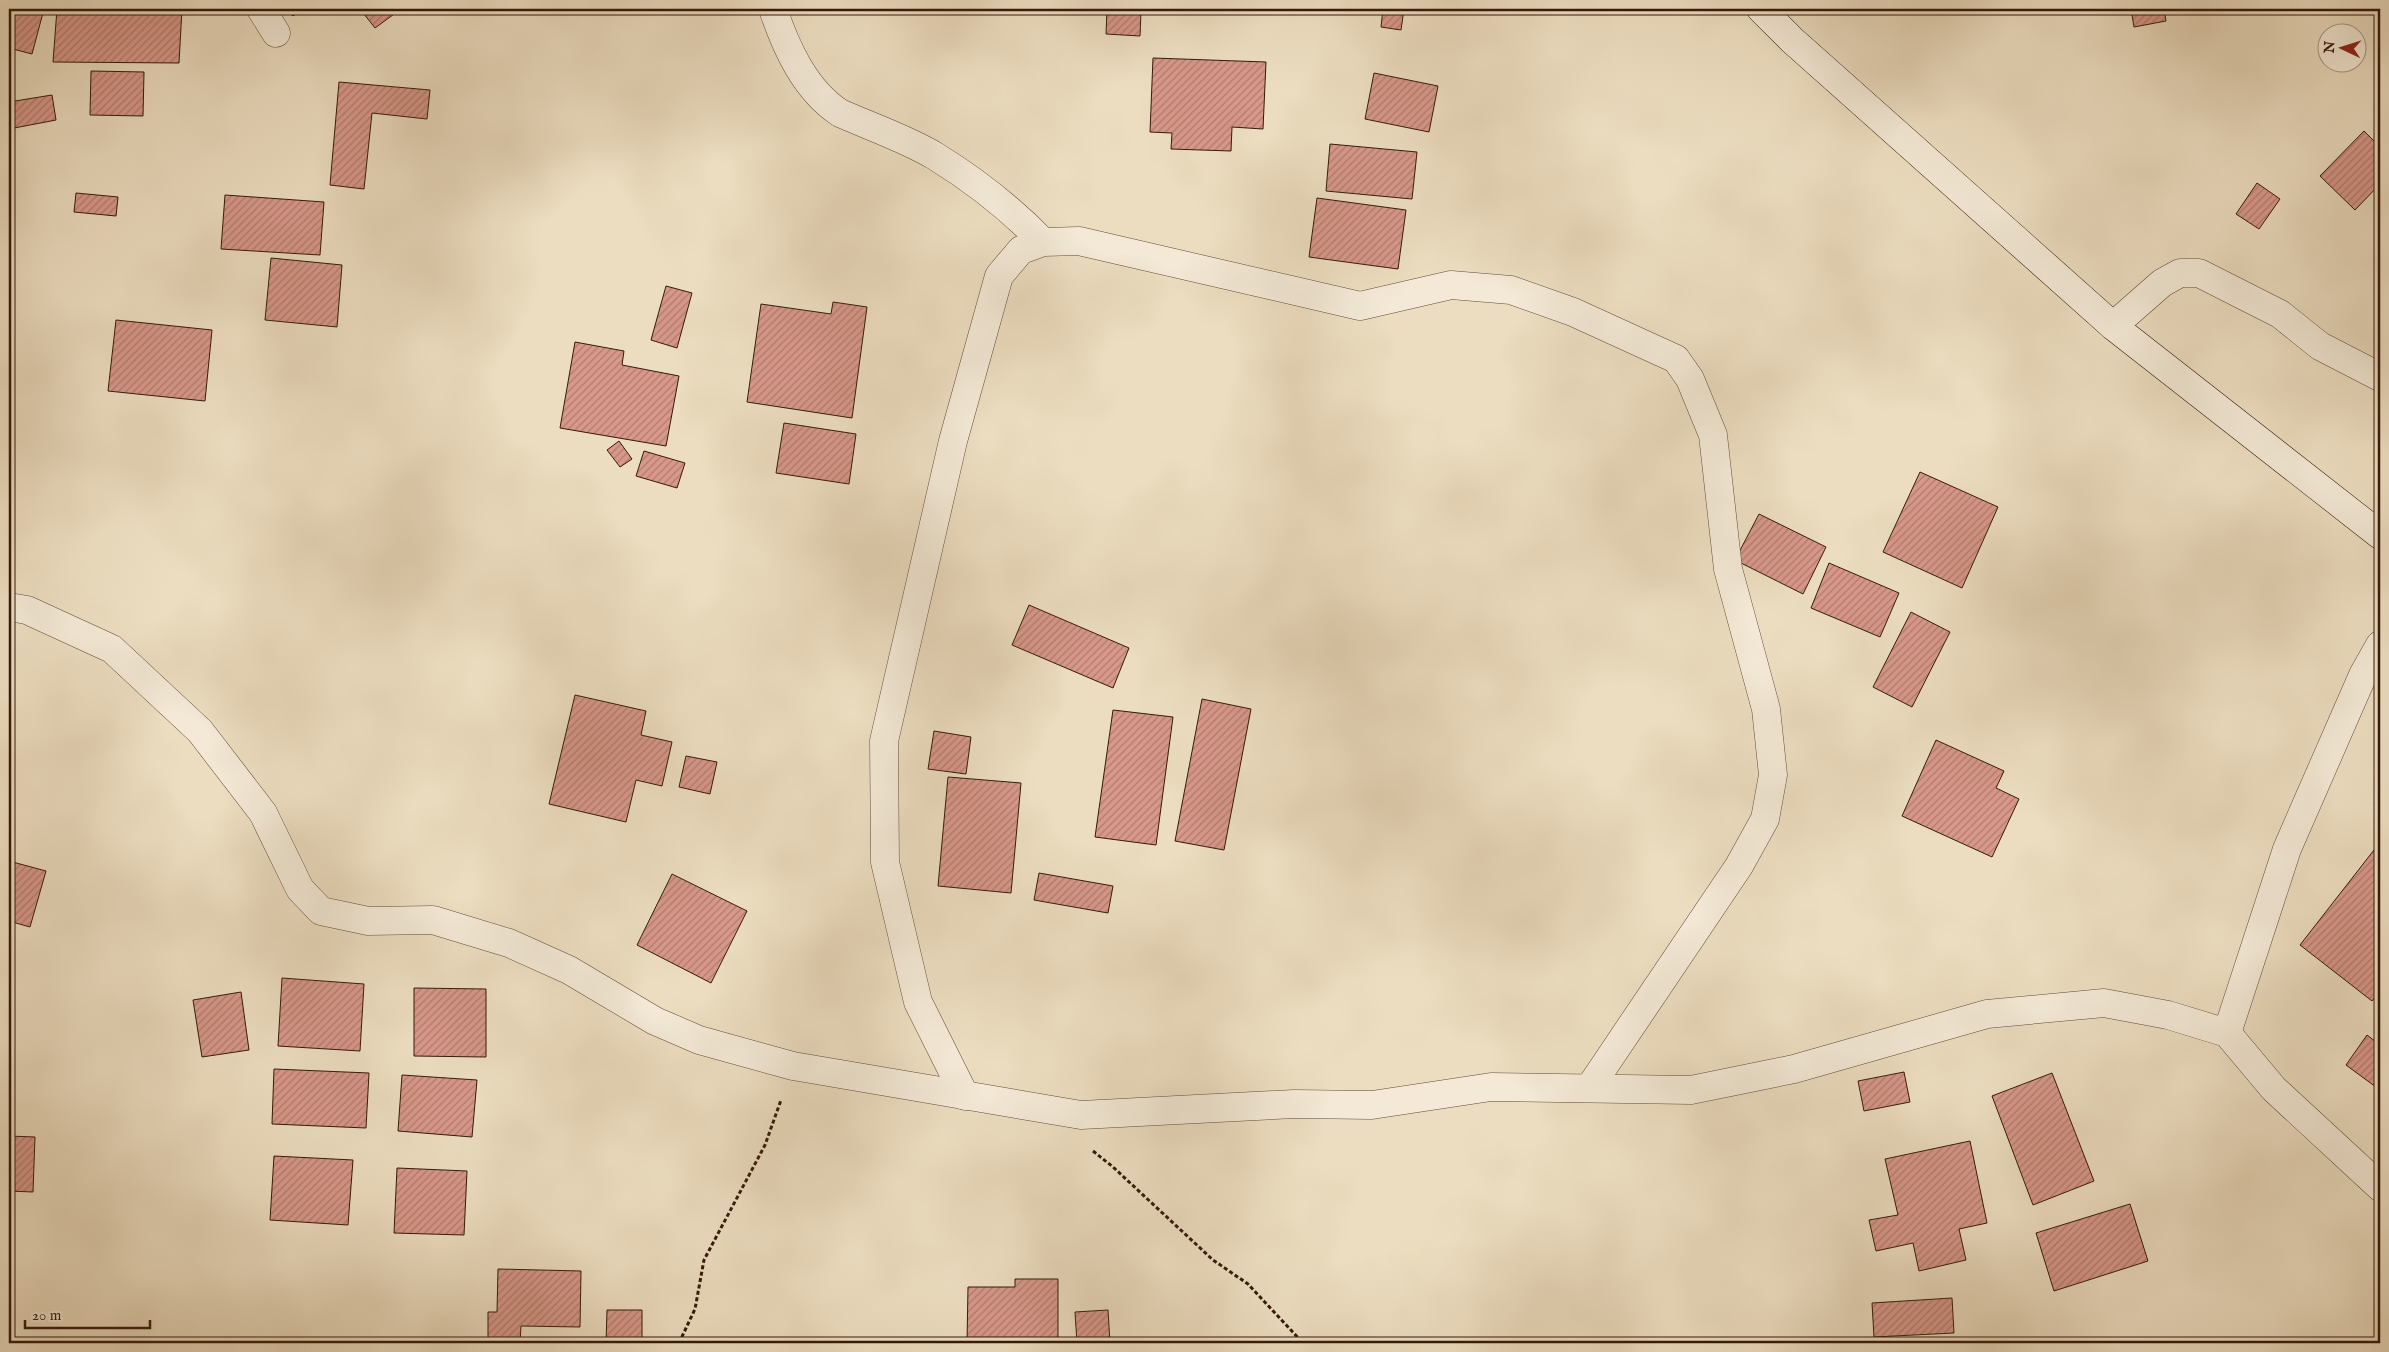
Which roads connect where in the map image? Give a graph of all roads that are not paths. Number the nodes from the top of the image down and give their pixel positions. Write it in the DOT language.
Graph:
graph roads {
  1 [pos="261,9"];
  2 [pos="772,9"];
  3 [pos="1761,9"];
  4 [pos="276,33"];
  5 [pos="1043,242"];
  6 [pos="2113,326"];
  7 [pos="2380,377"];
  8 [pos="2380,535"];
  9 [pos="9,607"];
  10 [pos="2380,645"];
  11 [pos="2227,1033"];
  12 [pos="1590,1087"];
  13 [pos="965,1096"];
  14 [pos="2380,1187"];
  1 -- 4 [label="street"];
  2 -- 5 [label="street"];
  3 -- 6 [label="street"];
  5 -- 12 [label="street"];
  5 -- 13 [label="street"];
  6 -- 7 [label="street"];
  6 -- 8 [label="street"];
  9 -- 13 [label="street"];
  10 -- 11 [label="street"];
  11 -- 12 [label="street"];
  11 -- 14 [label="street"];
  12 -- 13 [label="street"];
}
